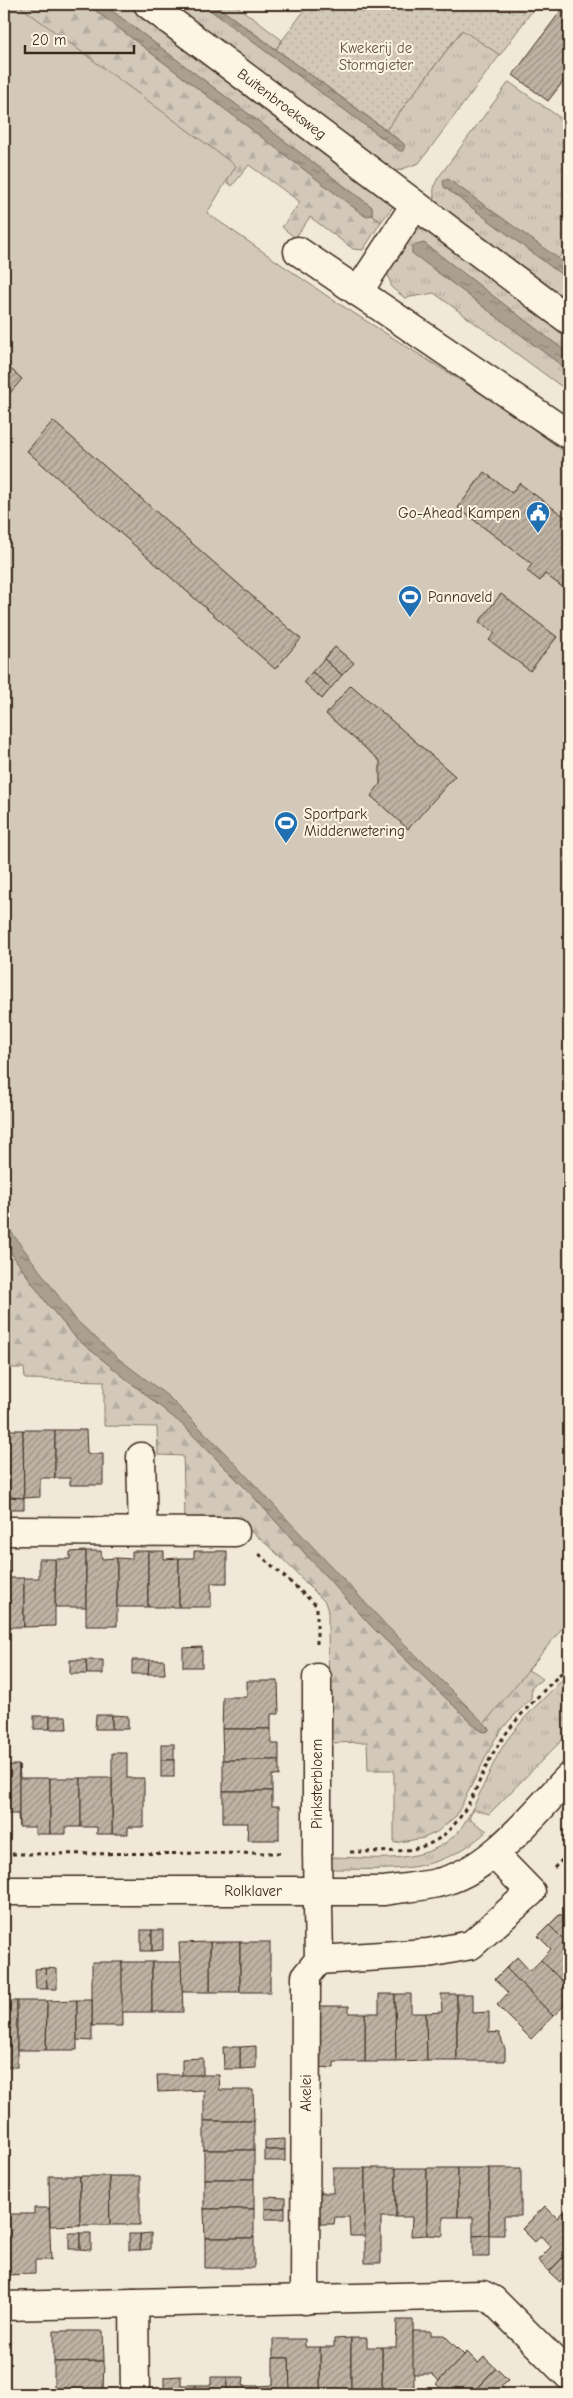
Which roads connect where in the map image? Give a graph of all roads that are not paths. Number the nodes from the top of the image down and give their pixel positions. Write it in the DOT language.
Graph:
graph roads {
  1 [pos="148,4"];
  2 [pos="415,205"];
  3 [pos="298,251"];
  4 [pos="358,292"];
  5 [pos="569,320"];
  6 [pos="569,434"];
  7 [pos="142,1457"];
  8 [pos="4,1531"];
  9 [pos="143,1532"];
  10 [pos="235,1532"];
  11 [pos="317,1678"];
  12 [pos="569,1777"];
  13 [pos="494,1854"];
  14 [pos="317,1890"];
  15 [pos="4,1891"];
  16 [pos="320,1960"];
  17 [pos="306,2300"];
  18 [pos="134,2303"];
  19 [pos="4,2306"];
  20 [pos="569,2376"];
  21 [pos="136,2394"];
  1 -- 2 [label="street, Buitenbroeksweg"];
  2 -- 4 [label="street"];
  2 -- 5 [label="street, Buitenbroeksweg"];
  3 -- 4 [label="street"];
  4 -- 6 [label="street"];
  7 -- 9 [label="street"];
  8 -- 9 [label="street"];
  9 -- 10 [label="street"];
  11 -- 14 [label="street, Pinksterbloem"];
  12 -- 13 [label="street, Rolklaver"];
  13 -- 14 [label="street, Rolklaver"];
  13 -- 16 [label="street"];
  14 -- 15 [label="street, Rolklaver"];
  14 -- 16 [label="street"];
  16 -- 17 [label="street, Akelei"];
  17 -- 18 [label="street"];
  17 -- 20 [label="street"];
  18 -- 19 [label="street"];
  18 -- 21 [label="street"];
}
